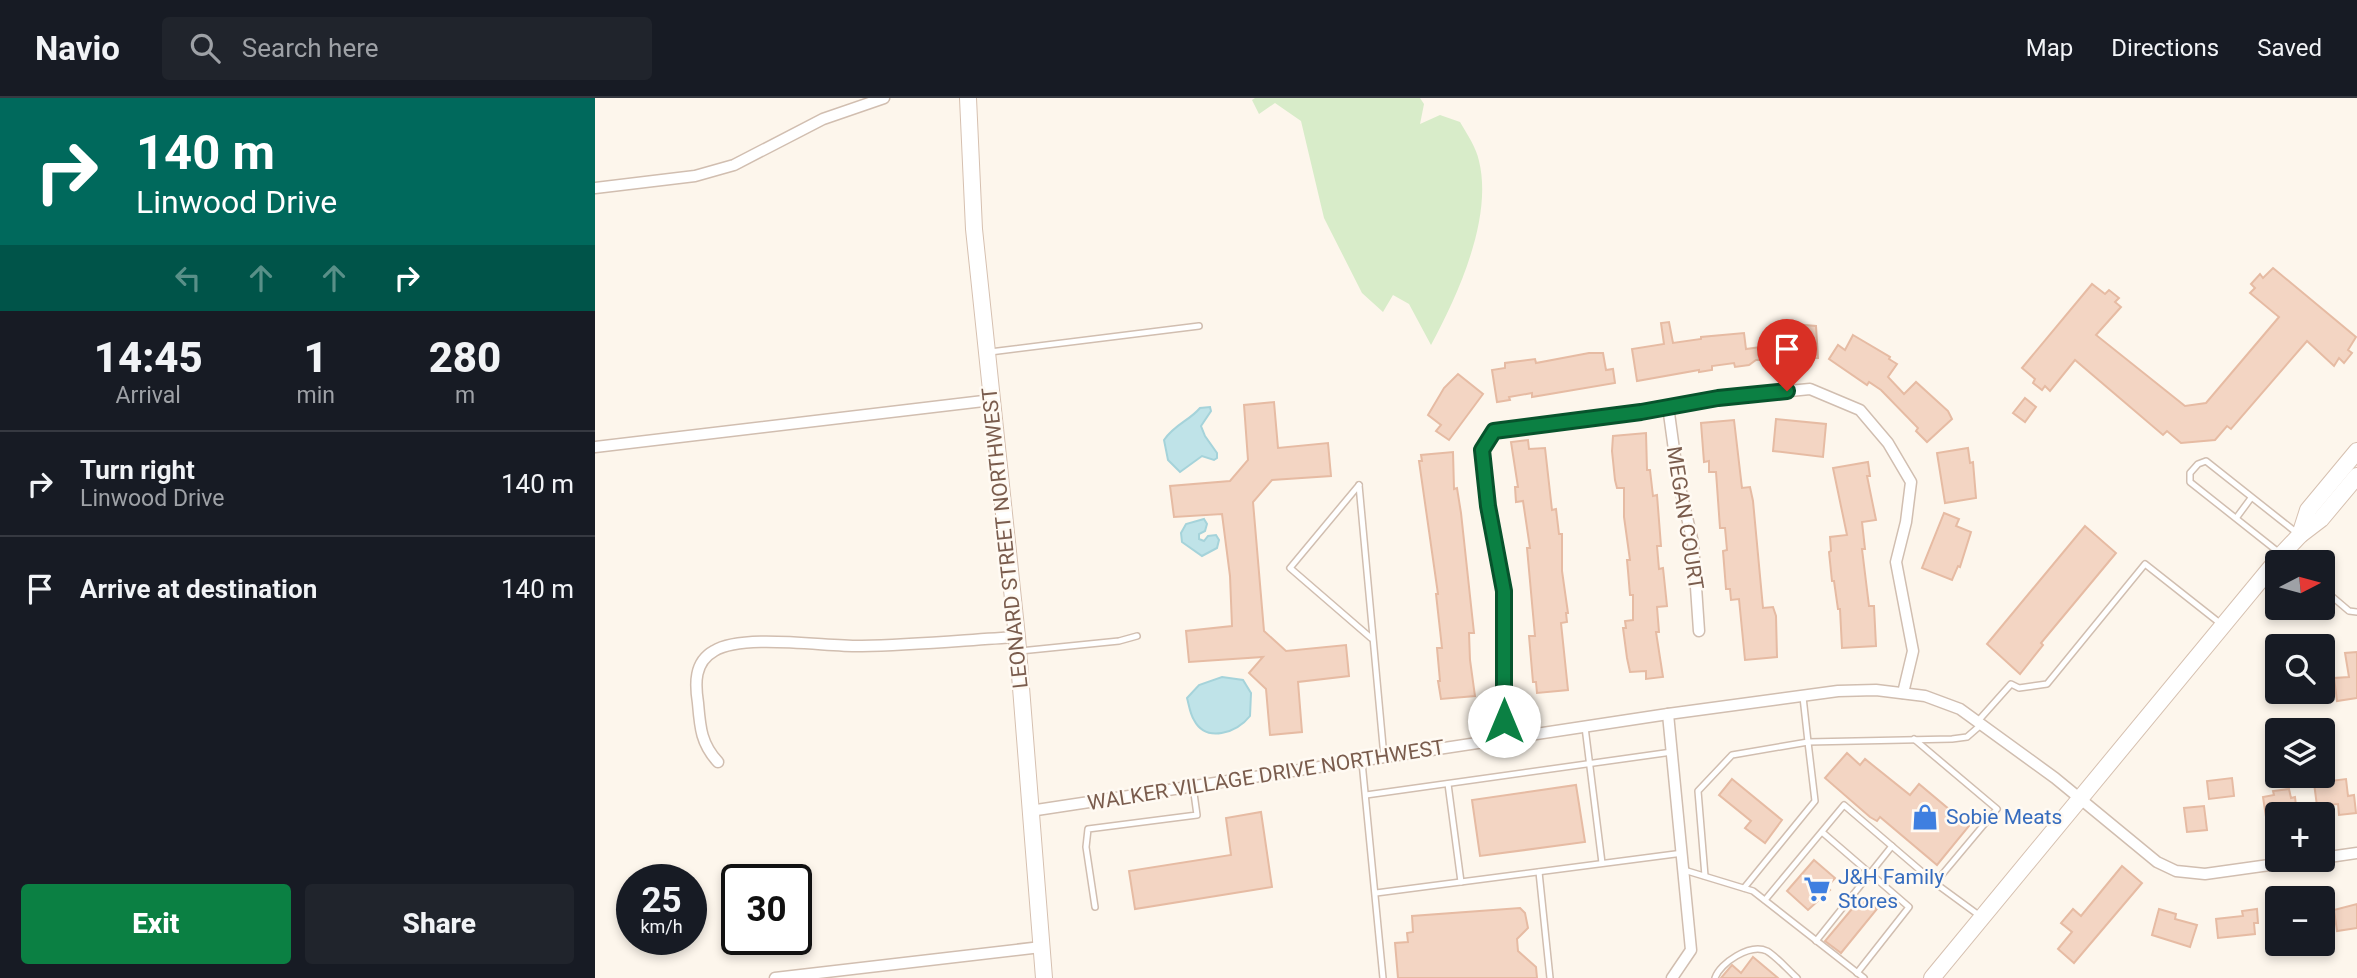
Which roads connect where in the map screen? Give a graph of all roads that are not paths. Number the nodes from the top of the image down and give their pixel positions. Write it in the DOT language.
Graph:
graph roads {
  1 [pos="884,98"];
  2 [pos="968,98"];
  3 [pos="595,188"];
  4 [pos="1199,326"];
  5 [pos="987,353"];
  6 [pos="992,400"];
  7 [pos="1668,406"];
  8 [pos="595,447"];
  9 [pos="2357,451"];
  10 [pos="2357,475"];
  11 [pos="2252,498"];
  12 [pos="2237,517"];
  13 [pos="2300,535"];
  14 [pos="2277,550"];
  15 [pos="2292,550"];
  16 [pos="2265,582"];
  17 [pos="2335,599"];
  18 [pos="2357,612"];
  19 [pos="2224,626"];
  20 [pos="1699,631"];
  21 [pos="1137,636"];
  22 [pos="1371,638"];
  23 [pos="1017,644"];
  24 [pos="1903,693"];
  25 [pos="1803,696"];
  26 [pos="1668,713"];
  27 [pos="1980,723"];
  28 [pos="1585,727"];
  29 [pos="1504,739"];
  30 [pos="1914,739"];
  31 [pos="1808,742"];
  32 [pos="1672,752"];
  33 [pos="1384,757"];
  34 [pos="1362,760"];
  35 [pos="717,762"];
  36 [pos="1590,764"];
  37 [pos="1448,784"];
  38 [pos="1193,786"];
  39 [pos="1366,796"];
  40 [pos="2081,799"];
  41 [pos="1030,811"];
  42 [pos="1822,832"];
  43 [pos="1892,846"];
  44 [pos="1683,853"];
  45 [pos="2357,853"];
  46 [pos="2335,856"];
  47 [pos="1602,863"];
  48 [pos="2265,866"];
  49 [pos="1684,870"];
  50 [pos="1539,872"];
  51 [pos="1869,874"];
  52 [pos="1705,876"];
  53 [pos="1461,882"];
  54 [pos="1935,883"];
  55 [pos="1744,888"];
  56 [pos="1376,893"];
  57 [pos="1765,900"];
  58 [pos="1095,907"];
  59 [pos="1982,918"];
  60 [pos="1816,941"];
  61 [pos="1041,947"];
  62 [pos="1857,973"];
  63 [pos="775,978"];
  64 [pos="1044,978"];
  65 [pos="1383,978"];
  66 [pos="1550,978"];
  67 [pos="1672,978"];
  68 [pos="1715,978"];
  69 [pos="1797,978"];
  70 [pos="1864,978"];
  71 [pos="1932,978"];
  1 -- 3 [label="street"];
  2 -- 5 [label="main road, LEONARD STREET NORTHWEST"];
  4 -- 5 [label="lane"];
  5 -- 6 [label="main road, LEONARD STREET NORTHWEST"];
  6 -- 8 [label="street"];
  6 -- 23 [label="main road, LEONARD STREET NORTHWEST"];
  7 -- 20 [label="street, MEGAN COURT"];
  7 -- 24 [label="street"];
  7 -- 29 [label="street"];
  9 -- 13 [label="main road"];
  10 -- 13 [label="main road"];
  11 -- 12 [label="lane"];
  11 -- 12 [label="lane"];
  11 -- 13 [label="lane"];
  12 -- 14 [label="lane"];
  13 -- 15 [label="main road"];
  16 -- 19 [label="main road"];
  17 -- 18 [label="lane"];
  19 -- 27 [label="lane"];
  19 -- 40 [label="main road"];
  21 -- 23 [label="lane"];
  22 -- 22 [label="lane"];
  22 -- 33 [label="lane"];
  23 -- 35 [label="street"];
  23 -- 41 [label="main road, LEONARD STREET NORTHWEST"];
  24 -- 25 [label="street, WALKER VILLAGE DRIVE NORTHWEST"];
  24 -- 27 [label="street, WALKER VILLAGE DRIVE NORTHWEST"];
  25 -- 26 [label="street, WALKER VILLAGE DRIVE NORTHWEST"];
  25 -- 31 [label="lane"];
  26 -- 28 [label="street, WALKER VILLAGE DRIVE NORTHWEST"];
  26 -- 32 [label="street"];
  27 -- 30 [label="lane"];
  27 -- 40 [label="street, WALKER VILLAGE DRIVE NORTHWEST"];
  28 -- 29 [label="street, WALKER VILLAGE DRIVE NORTHWEST"];
  28 -- 36 [label="lane"];
  29 -- 33 [label="street, WALKER VILLAGE DRIVE NORTHWEST"];
  30 -- 31 [label="lane"];
  30 -- 54 [label="lane"];
  31 -- 52 [label="lane"];
  31 -- 55 [label="lane"];
  32 -- 36 [label="lane"];
  32 -- 44 [label="street"];
  33 -- 34 [label="street, WALKER VILLAGE DRIVE NORTHWEST"];
  34 -- 38 [label="street, WALKER VILLAGE DRIVE NORTHWEST"];
  34 -- 39 [label="lane"];
  36 -- 37 [label="lane"];
  36 -- 47 [label="lane"];
  37 -- 39 [label="lane"];
  37 -- 53 [label="lane"];
  38 -- 41 [label="street, WALKER VILLAGE DRIVE NORTHWEST"];
  38 -- 58 [label="lane"];
  39 -- 56 [label="lane"];
  40 -- 48 [label="street, WALKER VILLAGE DRIVE NORTHWEST"];
  40 -- 59 [label="main road"];
  41 -- 61 [label="main road, LEONARD STREET NORTHWEST"];
  42 -- 43 [label="lane"];
  42 -- 51 [label="lane"];
  42 -- 57 [label="lane"];
  43 -- 51 [label="lane"];
  43 -- 54 [label="lane"];
  44 -- 47 [label="lane"];
  44 -- 49 [label="street"];
  45 -- 46 [label="street"];
  47 -- 50 [label="lane"];
  49 -- 52 [label="lane"];
  49 -- 67 [label="street"];
  50 -- 53 [label="lane"];
  50 -- 66 [label="lane"];
  51 -- 60 [label="lane"];
  51 -- 62 [label="lane"];
  52 -- 55 [label="lane"];
  53 -- 56 [label="lane"];
  54 -- 59 [label="lane"];
  55 -- 57 [label="lane"];
  56 -- 65 [label="lane"];
  57 -- 60 [label="lane"];
  59 -- 71 [label="main road"];
  60 -- 62 [label="lane"];
  61 -- 63 [label="street"];
  61 -- 64 [label="main road, LEONARD STREET NORTHWEST"];
  62 -- 70 [label="lane"];
  68 -- 69 [label="lane"];
}
